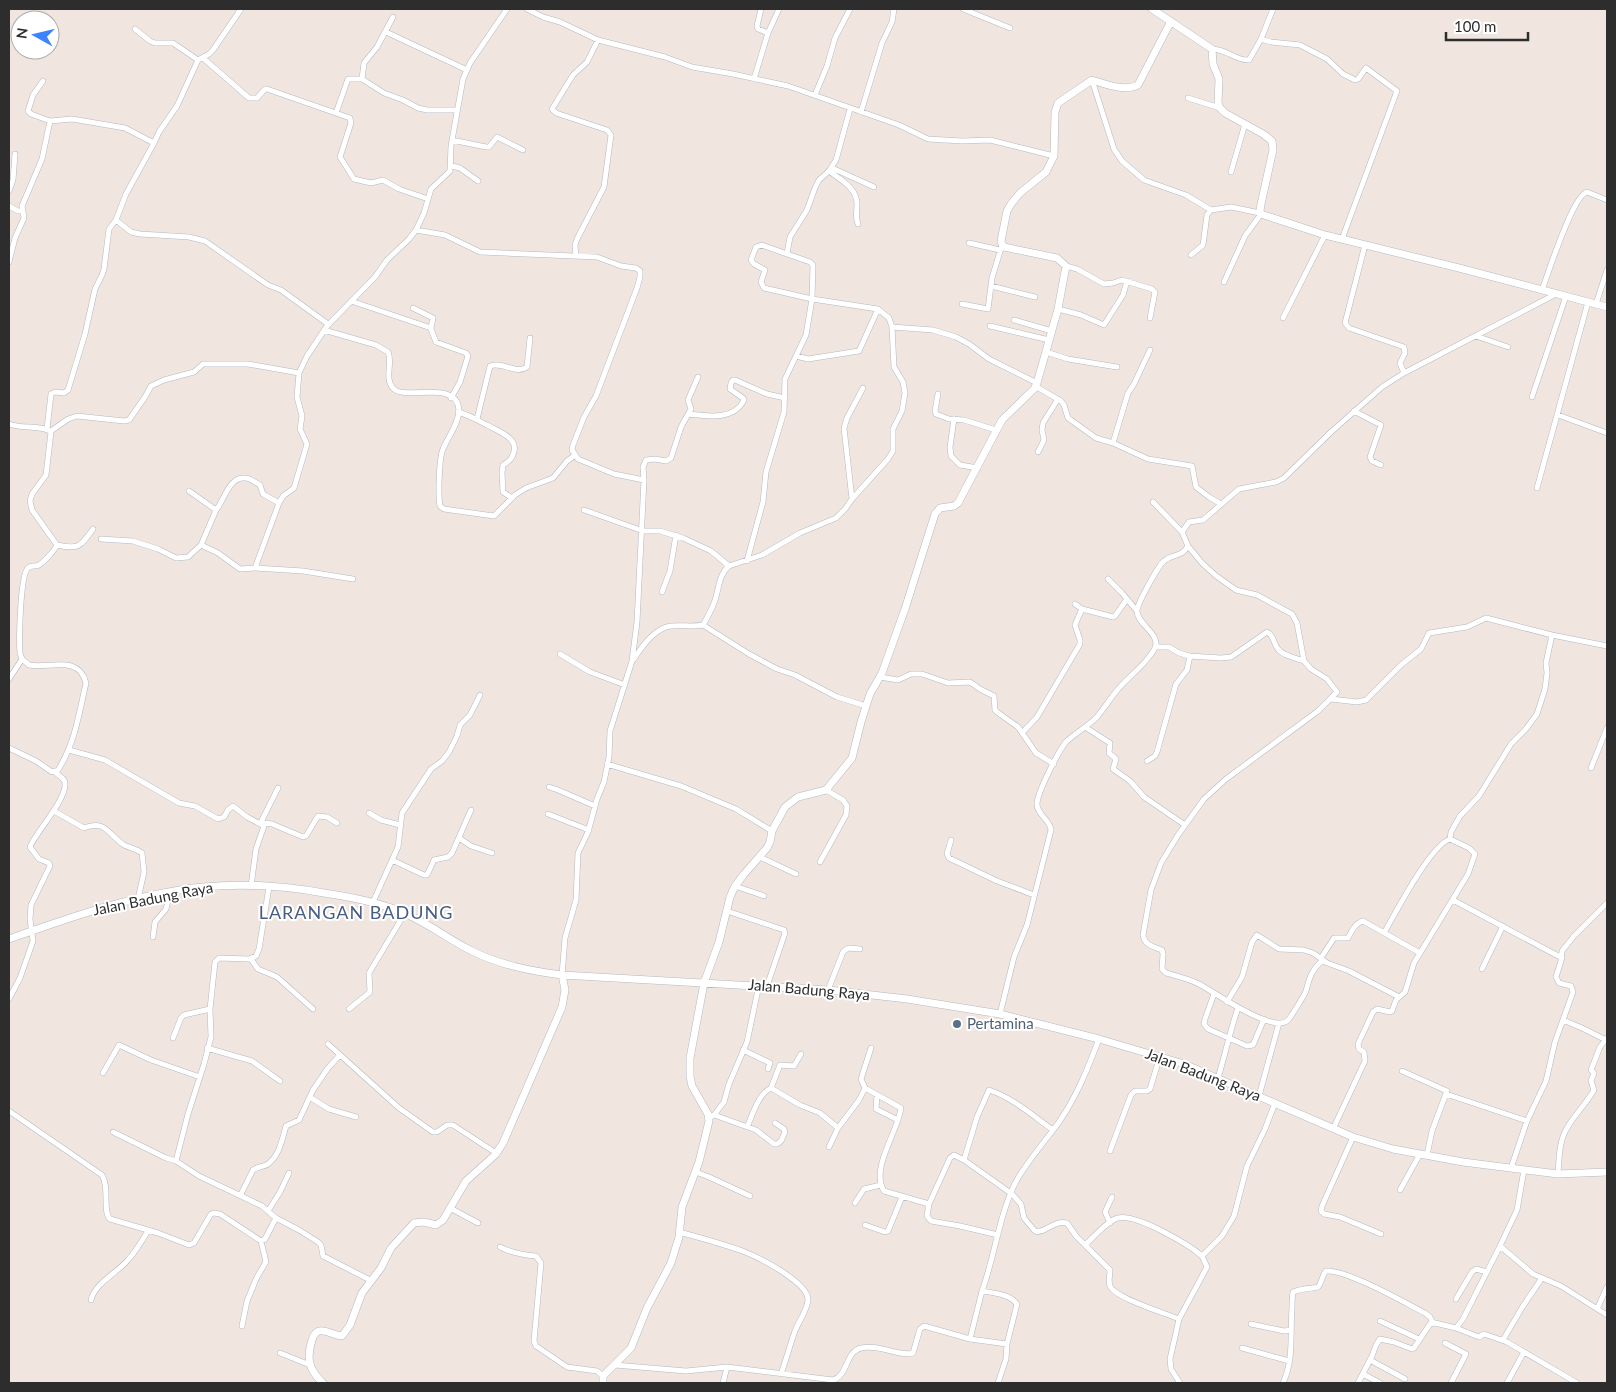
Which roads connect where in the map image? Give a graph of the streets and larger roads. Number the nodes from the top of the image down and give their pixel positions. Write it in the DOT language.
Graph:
graph roads {
  1 [pos="241,9"];
  2 [pos="507,9"];
  3 [pos="527,9"];
  4 [pos="762,9"];
  5 [pos="779,9"];
  6 [pos="850,9"];
  7 [pos="894,9"];
  8 [pos="963,9"];
  9 [pos="1152,9"];
  10 [pos="1273,9"];
  11 [pos="393,17"];
  12 [pos="1171,21"];
  13 [pos="1010,28"];
  14 [pos="135,29"];
  15 [pos="386,32"];
  16 [pos="768,33"];
  17 [pos="1261,39"];
  18 [pos="598,40"];
  19 [pos="1212,49"];
  20 [pos="200,59"];
  21 [pos="467,70"];
  22 [pos="754,78"];
  23 [pos="362,79"];
  24 [pos="1092,80"];
  25 [pos="43,81"];
  26 [pos="815,95"];
  27 [pos="1188,98"];
  28 [pos="1220,108"];
  29 [pos="850,109"];
  30 [pos="457,110"];
  31 [pos="861,112"];
  32 [pos="336,113"];
  33 [pos="50,121"];
  34 [pos="1245,124"];
  35 [pos="452,140"];
  36 [pos="154,143"];
  37 [pos="523,150"];
  38 [pos="15,154"];
  39 [pos="1054,156"];
  40 [pos="452,166"];
  41 [pos="831,170"];
  42 [pos="1231,172"];
  43 [pos="478,181"];
  44 [pos="874,187"];
  45 [pos="9,191"];
  46 [pos="428,199"];
  47 [pos="1607,200"];
  48 [pos="9,206"];
  49 [pos="1210,209"];
  50 [pos="1260,210"];
  51 [pos="22,211"];
  52 [pos="116,220"];
  53 [pos="858,224"];
  54 [pos="416,230"];
  55 [pos="1325,235"];
  56 [pos="1342,239"];
  57 [pos="969,242"];
  58 [pos="1364,245"];
  59 [pos="1001,247"];
  60 [pos="787,254"];
  61 [pos="1192,255"];
  62 [pos="576,256"];
  63 [pos="9,262"];
  64 [pos="1066,266"];
  65 [pos="1607,270"];
  66 [pos="1127,281"];
  67 [pos="1224,282"];
  68 [pos="991,286"];
  69 [pos="1542,290"];
  70 [pos="1556,294"];
  71 [pos="1566,296"];
  72 [pos="1035,297"];
  73 [pos="812,299"];
  74 [pos="1598,300"];
  75 [pos="351,301"];
  76 [pos="1588,302"];
  77 [pos="962,304"];
  78 [pos="1607,307"];
  79 [pos="414,308"];
  80 [pos="878,309"];
  81 [pos="1058,309"];
  82 [pos="1150,318"];
  83 [pos="1283,318"];
  84 [pos="1014,320"];
  85 [pos="328,324"];
  86 [pos="990,326"];
  87 [pos="892,327"];
  88 [pos="431,329"];
  89 [pos="324,330"];
  90 [pos="1052,331"];
  91 [pos="1476,336"];
  92 [pos="530,338"];
  93 [pos="1049,340"];
  94 [pos="1508,347"];
  95 [pos="1150,350"];
  96 [pos="1046,352"];
  97 [pos="796,356"];
  98 [pos="1117,367"];
  99 [pos="299,373"];
  100 [pos="1404,373"];
  101 [pos="698,377"];
  102 [pos="1036,385"];
  103 [pos="863,388"];
  104 [pos="938,394"];
  105 [pos="1532,397"];
  106 [pos="451,398"];
  107 [pos="785,398"];
  108 [pos="1058,399"];
  109 [pos="1354,411"];
  110 [pos="458,412"];
  111 [pos="688,414"];
  112 [pos="1558,415"];
  113 [pos="477,419"];
  114 [pos="954,419"];
  115 [pos="9,424"];
  116 [pos="49,430"];
  117 [pos="996,430"];
  118 [pos="1607,433"];
  119 [pos="1112,443"];
  120 [pos="1038,452"];
  121 [pos="575,455"];
  122 [pos="1381,465"];
  123 [pos="978,468"];
  124 [pos="644,480"];
  125 [pos="1536,488"];
  126 [pos="189,491"];
  127 [pos="512,498"];
  128 [pos="852,499"];
  129 [pos="1153,502"];
  130 [pos="279,503"];
  131 [pos="1221,504"];
  132 [pos="216,510"];
  133 [pos="584,510"];
  134 [pos="93,529"];
  135 [pos="643,531"];
  136 [pos="1182,532"];
  137 [pos="676,536"];
  138 [pos="101,539"];
  139 [pos="57,545"];
  140 [pos="201,545"];
  141 [pos="1188,546"];
  142 [pos="746,561"];
  143 [pos="729,566"];
  144 [pos="255,568"];
  145 [pos="353,579"];
  146 [pos="1108,579"];
  147 [pos="662,592"];
  148 [pos="1126,600"];
  149 [pos="1075,604"];
  150 [pos="1082,609"];
  151 [pos="1137,611"];
  152 [pos="703,625"];
  153 [pos="1552,635"];
  154 [pos="1607,646"];
  155 [pos="1155,647"];
  156 [pos="560,654"];
  157 [pos="1190,656"];
  158 [pos="22,659"];
  159 [pos="632,661"];
  160 [pos="1304,661"];
  161 [pos="880,677"];
  162 [pos="9,679"];
  163 [pos="625,685"];
  164 [pos="480,695"];
  165 [pos="1331,699"];
  166 [pos="866,706"];
  167 [pos="1085,727"];
  168 [pos="1607,728"];
  169 [pos="1022,733"];
  170 [pos="9,748"];
  171 [pos="69,750"];
  172 [pos="1147,761"];
  173 [pos="607,764"];
  174 [pos="1054,764"];
  175 [pos="1591,768"];
  176 [pos="55,772"];
  177 [pos="549,787"];
  178 [pos="278,788"];
  179 [pos="826,790"];
  180 [pos="595,806"];
  181 [pos="471,810"];
  182 [pos="54,811"];
  183 [pos="369,813"];
  184 [pos="548,814"];
  185 [pos="337,823"];
  186 [pos="262,825"];
  187 [pos="400,825"];
  188 [pos="1185,825"];
  189 [pos="589,830"];
  190 [pos="772,831"];
  191 [pos="458,838"];
  192 [pos="1450,838"];
  193 [pos="951,840"];
  194 [pos="492,853"];
  195 [pos="760,857"];
  196 [pos="392,860"];
  197 [pos="820,862"];
  198 [pos="796,874"];
  199 [pos="251,886"];
  200 [pos="735,886"];
  201 [pos="269,887"];
  202 [pos="170,893"];
  203 [pos="1034,895"];
  204 [pos="764,896"];
  205 [pos="138,899"];
  206 [pos="1453,900"];
  207 [pos="373,902"];
  208 [pos="1607,903"];
  209 [pos="727,911"];
  210 [pos="405,913"];
  211 [pos="1503,926"];
  212 [pos="32,931"];
  213 [pos="1384,933"];
  214 [pos="153,937"];
  215 [pos="9,938"];
  216 [pos="860,949"];
  217 [pos="1420,953"];
  218 [pos="1322,958"];
  219 [pos="1562,958"];
  220 [pos="251,959"];
  221 [pos="1326,962"];
  222 [pos="1482,969"];
  223 [pos="562,975"];
  224 [pos="704,983"];
  225 [pos="759,985"];
  226 [pos="767,986"];
  227 [pos="828,990"];
  228 [pos="1214,994"];
  229 [pos="1399,997"];
  230 [pos="9,999"];
  231 [pos="1228,1002"];
  232 [pos="1238,1008"];
  233 [pos="210,1009"];
  234 [pos="313,1009"];
  235 [pos="350,1009"];
  236 [pos="1000,1014"];
  237 [pos="1264,1019"];
  238 [pos="1563,1020"];
  239 [pos="1279,1023"];
  240 [pos="1228,1037"];
  241 [pos="172,1038"];
  242 [pos="1607,1039"];
  243 [pos="1100,1040"];
  244 [pos="328,1044"];
  245 [pos="207,1048"];
  246 [pos="871,1048"];
  247 [pos="743,1050"];
  248 [pos="800,1054"];
  249 [pos="340,1055"];
  250 [pos="1160,1056"];
  251 [pos="768,1069"];
  252 [pos="1402,1071"];
  253 [pos="103,1073"];
  254 [pos="200,1077"];
  255 [pos="1218,1078"];
  256 [pos="280,1081"];
  257 [pos="771,1088"];
  258 [pos="865,1088"];
  259 [pos="1446,1094"];
  260 [pos="877,1095"];
  261 [pos="1259,1096"];
  262 [pos="311,1098"];
  263 [pos="1275,1103"];
  264 [pos="9,1111"];
  265 [pos="712,1116"];
  266 [pos="356,1117"];
  267 [pos="898,1120"];
  268 [pos="1527,1122"];
  269 [pos="776,1123"];
  270 [pos="747,1127"];
  271 [pos="838,1128"];
  272 [pos="1333,1128"];
  273 [pos="1053,1130"];
  274 [pos="113,1132"];
  275 [pos="1353,1138"];
  276 [pos="829,1147"];
  277 [pos="1110,1151"];
  278 [pos="496,1153"];
  279 [pos="1423,1154"];
  280 [pos="964,1160"];
  281 [pos="176,1161"];
  282 [pos="1511,1168"];
  283 [pos="1524,1170"];
  284 [pos="696,1172"];
  285 [pos="1607,1172"];
  286 [pos="289,1173"];
  287 [pos="1558,1174"];
  288 [pos="881,1185"];
  289 [pos="1400,1190"];
  290 [pos="240,1194"];
  291 [pos="1012,1194"];
  292 [pos="750,1196"];
  293 [pos="902,1196"];
  294 [pos="1112,1197"];
  295 [pos="855,1203"];
  296 [pos="929,1204"];
  297 [pos="450,1208"];
  298 [pos="268,1211"];
  299 [pos="276,1218"];
  300 [pos="478,1223"];
  301 [pos="1110,1223"];
  302 [pos="865,1225"];
  303 [pos="148,1231"];
  304 [pos="679,1232"];
  305 [pos="998,1234"];
  306 [pos="1381,1234"];
  307 [pos="261,1241"];
  308 [pos="1085,1245"];
  309 [pos="1500,1246"];
  310 [pos="500,1247"];
  311 [pos="1202,1256"];
  312 [pos="1487,1272"];
  313 [pos="1542,1278"];
  314 [pos="372,1281"];
  315 [pos="1607,1287"];
  316 [pos="982,1290"];
  317 [pos="1456,1299"];
  318 [pos="91,1300"];
  319 [pos="1598,1307"];
  320 [pos="1607,1315"];
  321 [pos="1178,1318"];
  322 [pos="1380,1321"];
  323 [pos="1433,1323"];
  324 [pos="1252,1324"];
  325 [pos="242,1326"];
  326 [pos="1456,1328"];
  327 [pos="1291,1330"];
  328 [pos="970,1339"];
  329 [pos="1419,1339"];
  330 [pos="1503,1340"];
  331 [pos="1445,1343"];
  332 [pos="1007,1344"];
  333 [pos="1242,1348"];
  334 [pos="1524,1352"];
  335 [pos="280,1353"];
  336 [pos="1370,1360"];
  337 [pos="1289,1361"];
  338 [pos="310,1365"];
  339 [pos="615,1365"];
  340 [pos="726,1367"];
  341 [pos="782,1374"];
  342 [pos="1363,1374"];
  343 [pos="1405,1379"];
  344 [pos="603,1380"];
  345 [pos="819,1381"];
  346 [pos="323,1383"];
  347 [pos="723,1383"];
  348 [pos="998,1383"];
  349 [pos="1180,1383"];
  350 [pos="1283,1383"];
  351 [pos="1358,1383"];
  352 [pos="1380,1383"];
  353 [pos="1451,1383"];
  354 [pos="1507,1383"];
  355 [pos="1577,1383"];
  1 -- 20 [label="street"];
  2 -- 21 [label="street"];
  3 -- 18 [label="street"];
  4 -- 16 [label="street"];
  5 -- 16 [label="street"];
  6 -- 26 [label="street"];
  7 -- 31 [label="street"];
  8 -- 13 [label="street"];
  9 -- 12 [label="street"];
  10 -- 17 [label="street"];
  11 -- 15 [label="street"];
  12 -- 19 [label="street"];
  12 -- 24 [label="street"];
  14 -- 20 [label="street"];
  15 -- 21 [label="street"];
  15 -- 23 [label="street"];
  16 -- 22 [label="street"];
  17 -- 19 [label="street"];
  17 -- 56 [label="street"];
  18 -- 22 [label="street"];
  18 -- 62 [label="street"];
  19 -- 28 [label="street"];
  20 -- 32 [label="street"];
  20 -- 36 [label="street"];
  21 -- 30 [label="street"];
  22 -- 26 [label="street"];
  23 -- 30 [label="street"];
  23 -- 32 [label="street"];
  24 -- 39 [label="street"];
  24 -- 49 [label="street"];
  25 -- 33 [label="street"];
  26 -- 29 [label="street"];
  27 -- 28 [label="street"];
  28 -- 34 [label="street"];
  29 -- 31 [label="street"];
  29 -- 41 [label="street"];
  30 -- 35 [label="street"];
  31 -- 39 [label="street"];
  32 -- 46 [label="street"];
  33 -- 36 [label="street"];
  33 -- 51 [label="street"];
  34 -- 42 [label="street"];
  34 -- 50 [label="street"];
  35 -- 37 [label="street"];
  35 -- 40 [label="street"];
  36 -- 52 [label="street"];
  38 -- 45 [label="street"];
  39 -- 59 [label="street"];
  40 -- 43 [label="street"];
  40 -- 46 [label="street"];
  41 -- 44 [label="street"];
  41 -- 53 [label="street"];
  41 -- 60 [label="street"];
  46 -- 54 [label="street"];
  47 -- 69 [label="street"];
  48 -- 51 [label="street"];
  49 -- 50 [label="street"];
  49 -- 61 [label="street"];
  50 -- 55 [label="street"];
  50 -- 67 [label="street"];
  51 -- 63 [label="street"];
  52 -- 85 [label="street"];
  52 -- 116 [label="street"];
  54 -- 62 [label="street"];
  54 -- 75 [label="street"];
  55 -- 56 [label="street"];
  55 -- 83 [label="street"];
  56 -- 58 [label="street"];
  57 -- 59 [label="street"];
  58 -- 69 [label="street"];
  58 -- 100 [label="street"];
  59 -- 64 [label="street"];
  59 -- 68 [label="street"];
  60 -- 73 [label="street"];
  60 -- 73 [label="street"];
  62 -- 121 [label="street"];
  64 -- 66 [label="street"];
  64 -- 81 [label="street"];
  65 -- 74 [label="street"];
  66 -- 81 [label="street"];
  66 -- 82 [label="street"];
  68 -- 72 [label="street"];
  68 -- 77 [label="street"];
  69 -- 70 [label="street"];
  70 -- 71 [label="street"];
  70 -- 91 [label="street"];
  71 -- 76 [label="street"];
  71 -- 105 [label="street"];
  73 -- 80 [label="street"];
  73 -- 97 [label="street"];
  74 -- 76 [label="street"];
  74 -- 78 [label="street"];
  75 -- 85 [label="street"];
  75 -- 88 [label="street"];
  76 -- 112 [label="street"];
  79 -- 88 [label="street"];
  80 -- 87 [label="street"];
  80 -- 97 [label="street"];
  81 -- 90 [label="street"];
  84 -- 90 [label="street"];
  85 -- 89 [label="street"];
  86 -- 93 [label="street"];
  87 -- 102 [label="street"];
  87 -- 128 [label="street"];
  88 -- 106 [label="street"];
  89 -- 99 [label="street"];
  89 -- 106 [label="street"];
  90 -- 93 [label="street"];
  91 -- 94 [label="street"];
  91 -- 100 [label="street"];
  92 -- 113 [label="street"];
  93 -- 96 [label="street"];
  95 -- 119 [label="street"];
  96 -- 98 [label="street"];
  96 -- 102 [label="street"];
  97 -- 107 [label="street"];
  99 -- 116 [label="street"];
  99 -- 130 [label="street"];
  100 -- 109 [label="street"];
  101 -- 111 [label="street"];
  102 -- 108 [label="street"];
  102 -- 117 [label="street"];
  103 -- 128 [label="street"];
  104 -- 114 [label="street"];
  106 -- 110 [label="street"];
  107 -- 111 [label="street"];
  107 -- 142 [label="street"];
  108 -- 119 [label="street"];
  108 -- 120 [label="street"];
  109 -- 122 [label="street"];
  109 -- 131 [label="street"];
  110 -- 113 [label="street"];
  110 -- 127 [label="street"];
  111 -- 124 [label="street"];
  112 -- 118 [label="street"];
  112 -- 125 [label="street"];
  113 -- 127 [label="street"];
  114 -- 117 [label="street"];
  114 -- 123 [label="street"];
  115 -- 116 [label="street"];
  116 -- 139 [label="street"];
  117 -- 123 [label="street"];
  119 -- 131 [label="street"];
  121 -- 124 [label="street"];
  121 -- 127 [label="street"];
  123 -- 161 [label="street"];
  124 -- 135 [label="street"];
  126 -- 132 [label="street"];
  128 -- 142 [label="street"];
  129 -- 136 [label="street"];
  130 -- 132 [label="street"];
  130 -- 144 [label="street"];
  131 -- 136 [label="street"];
  132 -- 140 [label="street"];
  133 -- 135 [label="street"];
  134 -- 139 [label="street"];
  135 -- 137 [label="street"];
  135 -- 159 [label="street"];
  136 -- 141 [label="street"];
  137 -- 143 [label="street"];
  137 -- 147 [label="street"];
  138 -- 140 [label="street"];
  139 -- 158 [label="street"];
  140 -- 144 [label="street"];
  141 -- 151 [label="street"];
  141 -- 160 [label="street"];
  142 -- 143 [label="street"];
  143 -- 152 [label="street"];
  144 -- 145 [label="street"];
  146 -- 148 [label="street"];
  148 -- 150 [label="street"];
  148 -- 151 [label="street"];
  149 -- 150 [label="street"];
  150 -- 169 [label="street"];
  151 -- 155 [label="street"];
  152 -- 159 [label="street"];
  152 -- 166 [label="street"];
  153 -- 154 [label="street"];
  153 -- 165 [label="street"];
  153 -- 192 [label="street"];
  155 -- 157 [label="street"];
  155 -- 167 [label="street"];
  156 -- 163 [label="street"];
  157 -- 160 [label="street"];
  157 -- 172 [label="street"];
  158 -- 162 [label="street"];
  158 -- 171 [label="street"];
  159 -- 163 [label="street"];
  160 -- 165 [label="street"];
  161 -- 166 [label="street"];
  161 -- 169 [label="street"];
  163 -- 173 [label="street"];
  164 -- 187 [label="street"];
  165 -- 188 [label="street"];
  166 -- 179 [label="street"];
  167 -- 174 [label="street"];
  167 -- 188 [label="street"];
  168 -- 175 [label="street"];
  169 -- 174 [label="street"];
  170 -- 176 [label="street"];
  171 -- 176 [label="street"];
  171 -- 186 [label="street"];
  173 -- 180 [label="street"];
  173 -- 190 [label="street"];
  174 -- 203 [label="street"];
  176 -- 182 [label="street"];
  177 -- 180 [label="street"];
  178 -- 186 [label="street"];
  179 -- 190 [label="street"];
  179 -- 197 [label="street"];
  180 -- 189 [label="street"];
  181 -- 191 [label="street"];
  182 -- 205 [label="street"];
  182 -- 212 [label="street"];
  183 -- 187 [label="street"];
  184 -- 189 [label="street"];
  185 -- 186 [label="street"];
  186 -- 199 [label="street"];
  187 -- 196 [label="street"];
  188 -- 228 [label="street"];
  189 -- 223 [label="street"];
  190 -- 195 [label="street"];
  191 -- 194 [label="street"];
  191 -- 196 [label="street"];
  192 -- 206 [label="street"];
  192 -- 213 [label="street"];
  193 -- 203 [label="street"];
  195 -- 198 [label="street"];
  195 -- 200 [label="street"];
  196 -- 207 [label="street"];
  199 -- 201 [label="street, Jalan Badung Raya"];
  199 -- 202 [label="street, Jalan Badung Raya"];
  200 -- 204 [label="street"];
  200 -- 209 [label="street"];
  201 -- 207 [label="street, Jalan Badung Raya"];
  201 -- 220 [label="street"];
  202 -- 205 [label="street, Jalan Badung Raya"];
  202 -- 214 [label="street"];
  203 -- 236 [label="street"];
  205 -- 212 [label="street, Jalan Badung Raya"];
  206 -- 211 [label="street"];
  206 -- 217 [label="street"];
  207 -- 210 [label="street, Jalan Badung Raya"];
  208 -- 219 [label="street"];
  209 -- 224 [label="street"];
  209 -- 226 [label="street"];
  210 -- 223 [label="street, Jalan Badung Raya"];
  210 -- 235 [label="street"];
  211 -- 219 [label="street"];
  211 -- 222 [label="street"];
  212 -- 215 [label="street, Jalan Badung Raya"];
  212 -- 230 [label="street"];
  213 -- 217 [label="street"];
  213 -- 218 [label="street"];
  216 -- 227 [label="street"];
  217 -- 229 [label="street"];
  218 -- 221 [label="street"];
  218 -- 231 [label="street"];
  219 -- 238 [label="street"];
  220 -- 233 [label="street"];
  220 -- 234 [label="street"];
  221 -- 229 [label="street"];
  221 -- 239 [label="street"];
  223 -- 224 [label="street, Jalan Badung Raya"];
  223 -- 278 [label="street"];
  224 -- 225 [label="street, Jalan Badung Raya"];
  224 -- 265 [label="street"];
  225 -- 226 [label="street, Jalan Badung Raya"];
  225 -- 247 [label="street"];
  226 -- 227 [label="street, Jalan Badung Raya"];
  227 -- 236 [label="street, Jalan Badung Raya"];
  228 -- 231 [label="street"];
  228 -- 240 [label="street"];
  229 -- 272 [label="street"];
  231 -- 232 [label="street"];
  232 -- 237 [label="street"];
  232 -- 240 [label="street"];
  233 -- 241 [label="street"];
  233 -- 245 [label="street"];
  236 -- 243 [label="street, Jalan Badung Raya"];
  237 -- 239 [label="street"];
  237 -- 240 [label="street"];
  238 -- 242 [label="street"];
  238 -- 268 [label="street"];
  239 -- 261 [label="street"];
  240 -- 255 [label="street"];
  242 -- 287 [label="street"];
  243 -- 250 [label="street, Jalan Badung Raya"];
  243 -- 273 [label="street"];
  244 -- 249 [label="street"];
  245 -- 254 [label="street"];
  245 -- 256 [label="street"];
  246 -- 258 [label="street"];
  247 -- 251 [label="street"];
  247 -- 265 [label="street"];
  248 -- 257 [label="street"];
  249 -- 262 [label="street"];
  249 -- 278 [label="street"];
  250 -- 255 [label="street, Jalan Badung Raya"];
  250 -- 277 [label="street"];
  252 -- 259 [label="street"];
  253 -- 254 [label="street"];
  254 -- 281 [label="street"];
  255 -- 261 [label="street, Jalan Badung Raya"];
  257 -- 270 [label="street"];
  257 -- 271 [label="street"];
  258 -- 260 [label="street"];
  258 -- 271 [label="street"];
  259 -- 268 [label="street"];
  259 -- 279 [label="street"];
  260 -- 267 [label="street"];
  260 -- 267 [label="street"];
  261 -- 263 [label="street, Jalan Badung Raya"];
  262 -- 266 [label="street"];
  262 -- 290 [label="street"];
  263 -- 272 [label="street, Jalan Badung Raya"];
  263 -- 311 [label="street"];
  264 -- 303 [label="street"];
  265 -- 270 [label="street"];
  265 -- 284 [label="street"];
  267 -- 288 [label="street"];
  268 -- 282 [label="street"];
  269 -- 270 [label="street"];
  271 -- 276 [label="street"];
  272 -- 275 [label="street, Jalan Badung Raya"];
  273 -- 280 [label="street"];
  273 -- 291 [label="street"];
  274 -- 281 [label="street"];
  275 -- 279 [label="street, Jalan Badung Raya"];
  275 -- 306 [label="street"];
  278 -- 297 [label="street"];
  279 -- 282 [label="street, Jalan Badung Raya"];
  279 -- 289 [label="street"];
  280 -- 291 [label="street"];
  280 -- 296 [label="street"];
  281 -- 290 [label="street"];
  282 -- 283 [label="street, Jalan Badung Raya"];
  283 -- 287 [label="street, Jalan Badung Raya"];
  283 -- 309 [label="street"];
  284 -- 292 [label="street"];
  284 -- 304 [label="street"];
  285 -- 287 [label="street, Jalan Badung Raya"];
  286 -- 298 [label="street"];
  288 -- 293 [label="street"];
  288 -- 295 [label="street"];
  290 -- 298 [label="street"];
  291 -- 305 [label="street"];
  291 -- 308 [label="street"];
  293 -- 296 [label="street"];
  293 -- 302 [label="street"];
  294 -- 301 [label="street"];
  296 -- 305 [label="street"];
  297 -- 300 [label="street"];
  297 -- 314 [label="street"];
  298 -- 299 [label="street"];
  299 -- 307 [label="street"];
  299 -- 314 [label="street"];
  301 -- 308 [label="street"];
  301 -- 311 [label="street"];
  303 -- 307 [label="street"];
  303 -- 318 [label="street"];
  304 -- 339 [label="street"];
  304 -- 341 [label="street"];
  305 -- 316 [label="street"];
  307 -- 325 [label="street"];
  308 -- 321 [label="street"];
  309 -- 312 [label="street"];
  309 -- 313 [label="street"];
  310 -- 344 [label="street"];
  311 -- 321 [label="street"];
  312 -- 317 [label="street"];
  312 -- 326 [label="street"];
  313 -- 319 [label="street"];
  313 -- 330 [label="street"];
  314 -- 338 [label="street"];
  315 -- 319 [label="street"];
  316 -- 328 [label="street"];
  316 -- 332 [label="street"];
  319 -- 320 [label="street"];
  321 -- 349 [label="street"];
  322 -- 329 [label="street"];
  323 -- 326 [label="street"];
  323 -- 327 [label="street"];
  323 -- 329 [label="street"];
  324 -- 327 [label="street"];
  326 -- 330 [label="street"];
  327 -- 337 [label="street"];
  328 -- 332 [label="street"];
  328 -- 345 [label="street"];
  329 -- 336 [label="street"];
  330 -- 334 [label="street"];
  331 -- 353 [label="street"];
  332 -- 348 [label="street"];
  333 -- 337 [label="street"];
  334 -- 354 [label="street"];
  334 -- 355 [label="street"];
  335 -- 338 [label="street"];
  336 -- 342 [label="street"];
  336 -- 343 [label="street"];
  337 -- 350 [label="street"];
  338 -- 346 [label="street"];
  339 -- 340 [label="street"];
  339 -- 344 [label="street"];
  340 -- 341 [label="street"];
  340 -- 347 [label="street"];
  341 -- 345 [label="street"];
  342 -- 351 [label="street"];
  342 -- 352 [label="street"];
}
